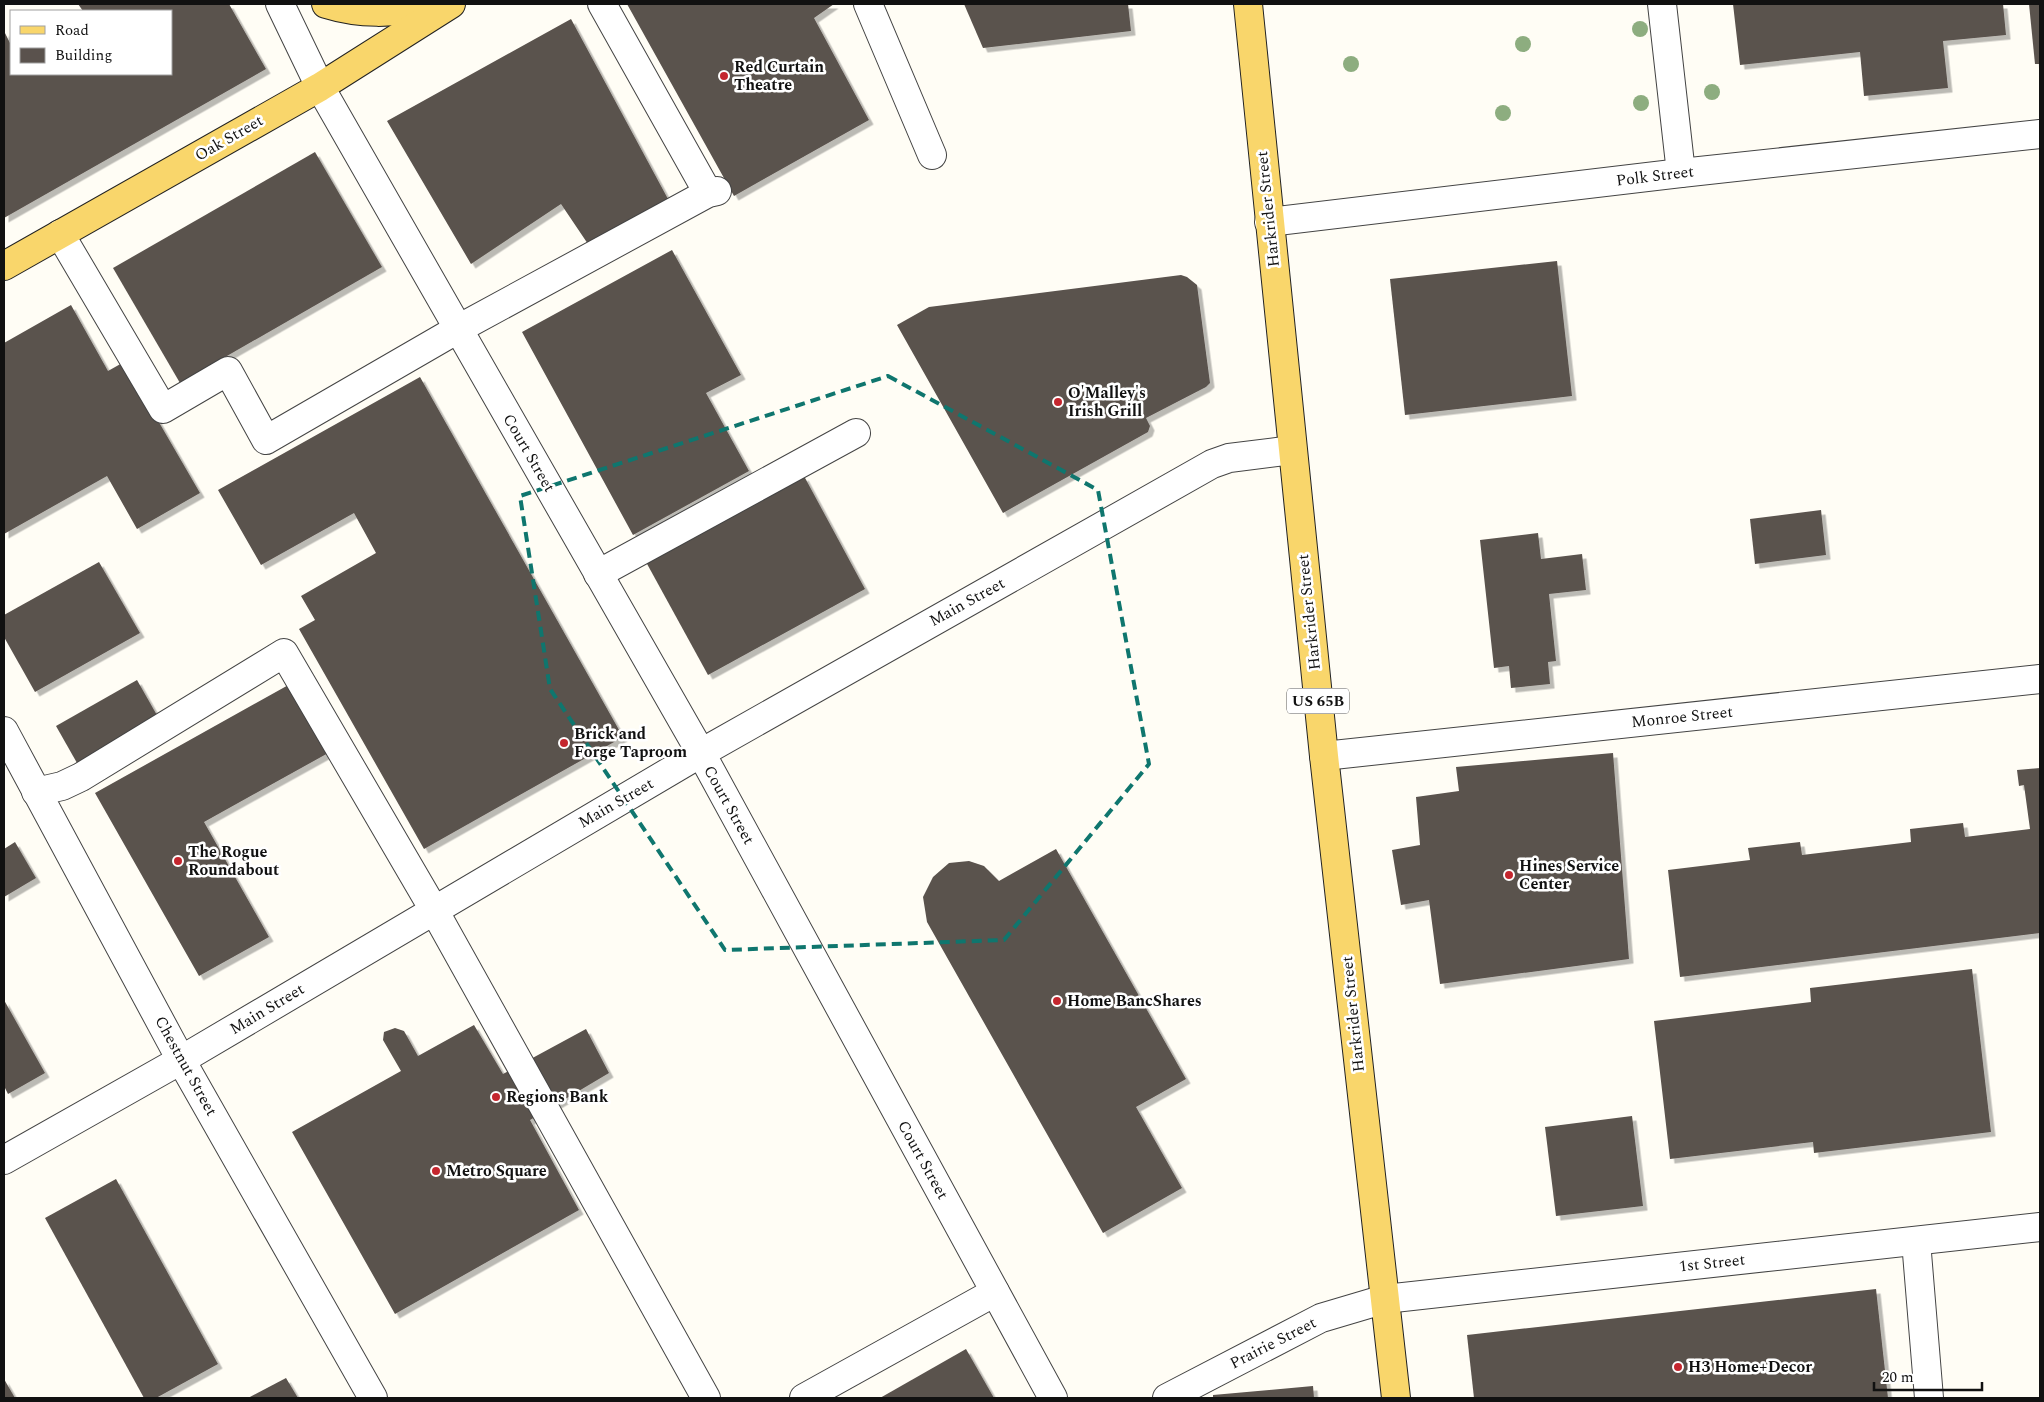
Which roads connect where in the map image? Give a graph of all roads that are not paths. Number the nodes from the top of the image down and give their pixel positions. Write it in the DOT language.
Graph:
graph roads {
  1 [pos="280,4"];
  2 [pos="326,4"];
  3 [pos="428,4"];
  4 [pos="451,4"];
  5 [pos="602,4"];
  6 [pos="868,4"];
  7 [pos="1248,4"];
  8 [pos="1662,4"];
  9 [pos="320,87"];
  10 [pos="2040,134"];
  11 [pos="932,155"];
  12 [pos="1681,173"];
  13 [pos="1269,222"];
  14 [pos="60,234"];
  15 [pos="4,266"];
  16 [pos="458,329"];
  17 [pos="856,433"];
  18 [pos="1292,450"];
  19 [pos="598,574"];
  20 [pos="2040,679"];
  21 [pos="4,731"];
  22 [pos="700,753"];
  23 [pos="1324,756"];
  24 [pos="36,792"];
  25 [pos="434,910"];
  26 [pos="181,1060"];
  27 [pos="4,1160"];
  28 [pos="2040,1227"];
  29 [pos="1916,1241"];
  30 [pos="995,1292"];
  31 [pos="1385,1299"];
  32 [pos="373,1398"];
  33 [pos="706,1398"];
  34 [pos="804,1398"];
  35 [pos="1053,1398"];
  36 [pos="1167,1398"];
  37 [pos="1396,1398"];
  38 [pos="1929,1398"];
  1 -- 9 [label="street, Court Street"];
  2 -- 3 [label="main road"];
  4 -- 9 [label="main road, Oak Street"];
  5 -- 16 [label="street"];
  6 -- 11 [label="street"];
  7 -- 13 [label="main road, Harkrider Street / US 65B"];
  8 -- 12 [label="street"];
  9 -- 14 [label="main road, Oak Street"];
  9 -- 16 [label="street, Court Street"];
  10 -- 12 [label="street, Polk Street"];
  12 -- 13 [label="street, Polk Street"];
  13 -- 18 [label="main road, Harkrider Street / US 65B"];
  14 -- 15 [label="main road, Oak Street"];
  14 -- 16 [label="street"];
  16 -- 19 [label="street, Court Street"];
  17 -- 19 [label="street"];
  18 -- 22 [label="street, Main Street"];
  18 -- 23 [label="main road, Harkrider Street / US 65B"];
  19 -- 22 [label="street, Court Street"];
  20 -- 23 [label="street, Monroe Street"];
  21 -- 24 [label="street, Chestnut Street"];
  22 -- 25 [label="street, Main Street"];
  22 -- 30 [label="street, Court Street"];
  23 -- 31 [label="main road, Harkrider Street / US 65B"];
  24 -- 25 [label="street"];
  24 -- 26 [label="street, Chestnut Street"];
  25 -- 26 [label="street, Main Street"];
  25 -- 33 [label="street"];
  26 -- 27 [label="street, Main Street"];
  26 -- 32 [label="street, Chestnut Street"];
  28 -- 29 [label="street, 1st Street"];
  29 -- 31 [label="street, 1st Street"];
  29 -- 38 [label="street"];
  30 -- 34 [label="street"];
  30 -- 35 [label="street, Court Street"];
  31 -- 36 [label="street, Prairie Street"];
  31 -- 37 [label="main road, Harkrider Street / US 65B"];
}
